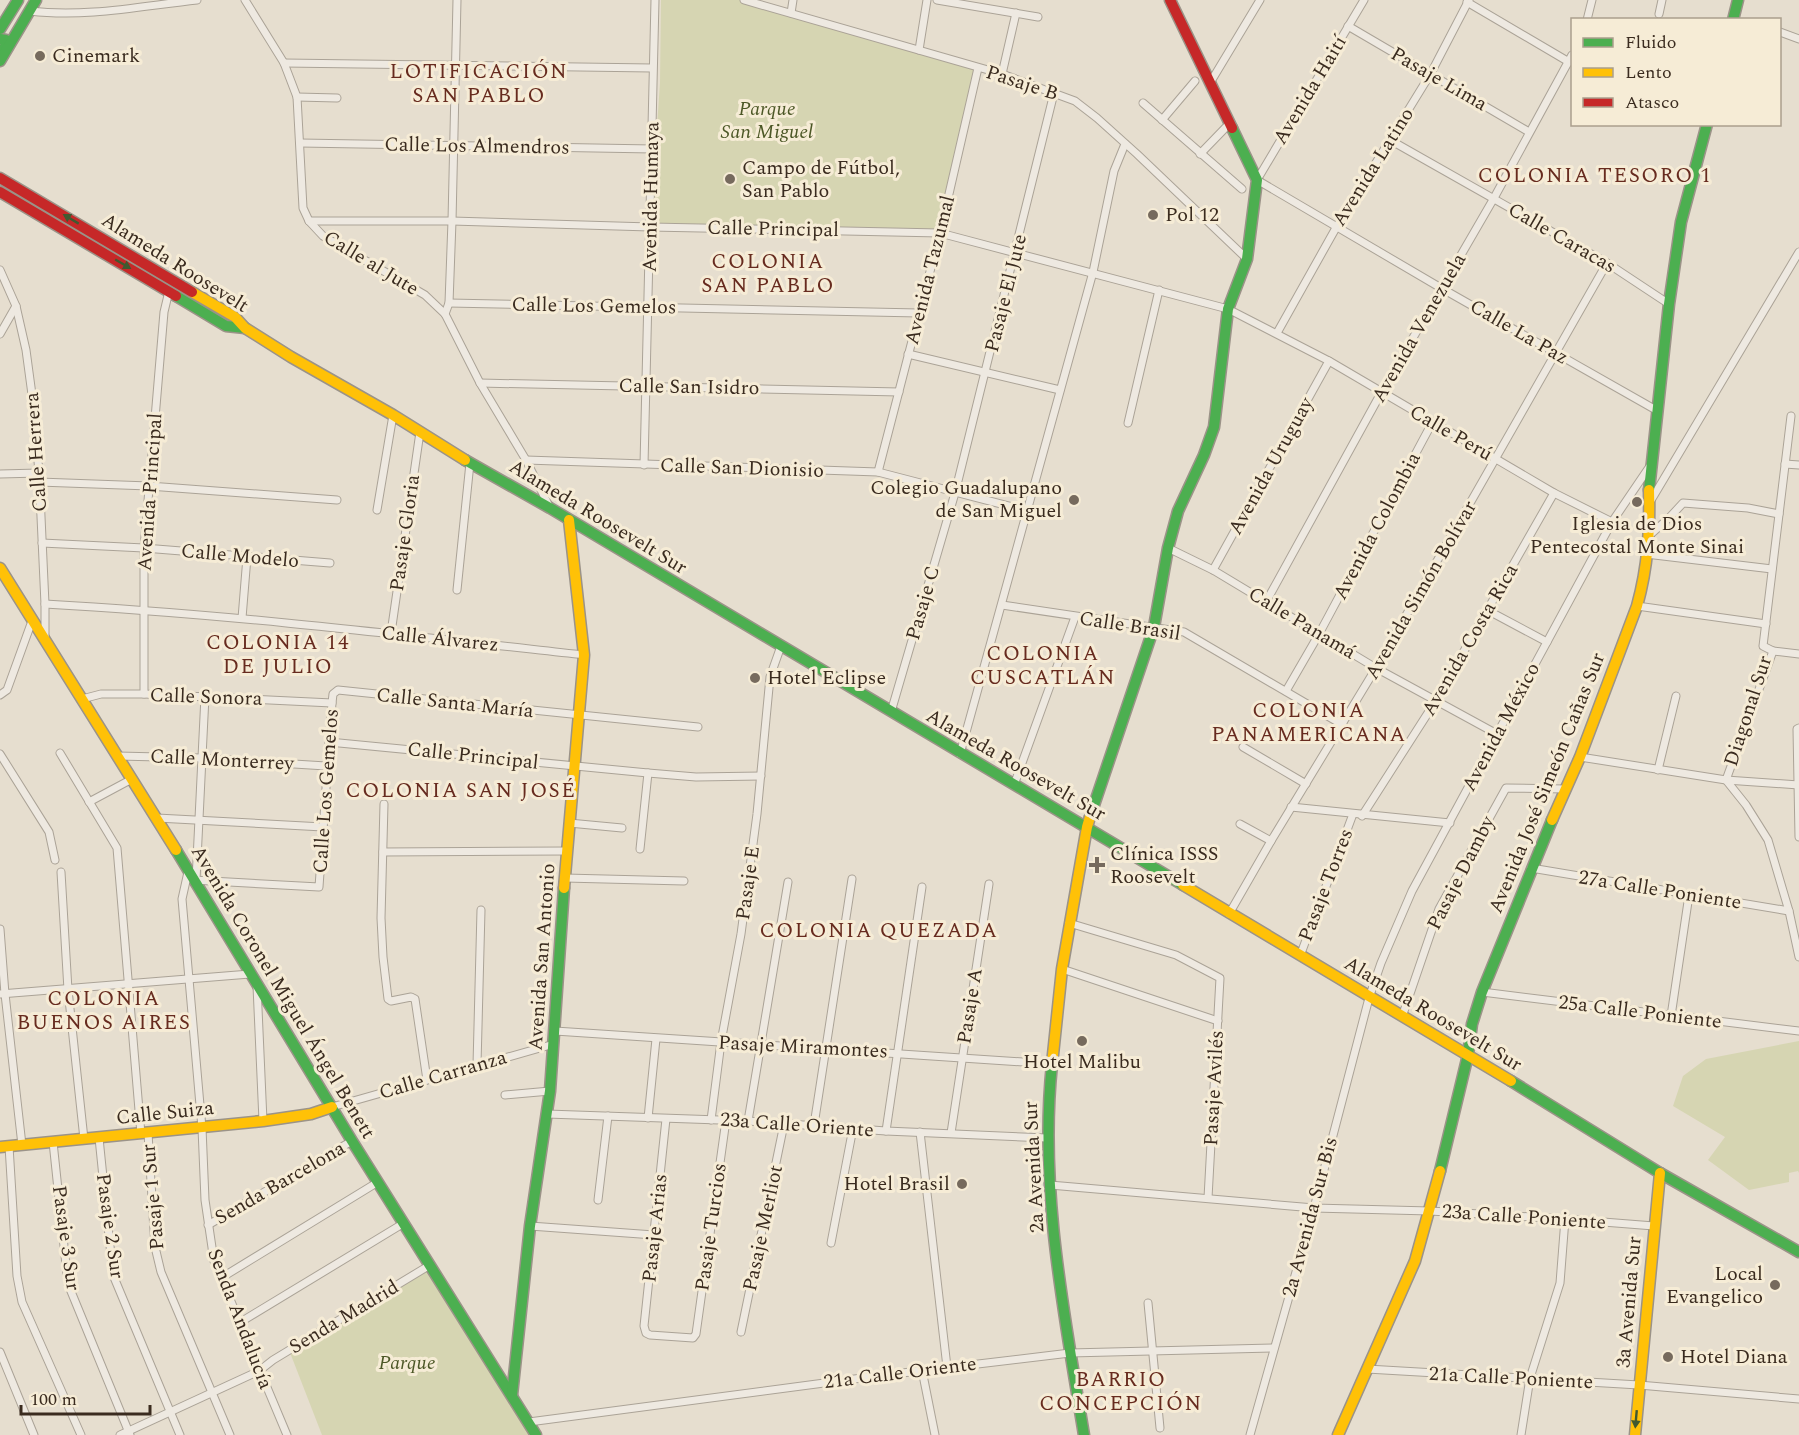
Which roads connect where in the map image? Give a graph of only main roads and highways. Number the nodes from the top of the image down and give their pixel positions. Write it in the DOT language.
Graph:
graph roads {
  1 [pos="18,0"];
  2 [pos="36,0"];
  3 [pos="1170,0"];
  4 [pos="1738,0"];
  5 [pos="1737,18"];
  6 [pos="3,25"];
  7 [pos="19,30"];
  8 [pos="0,39"];
  9 [pos="1,59"];
  10 [pos="1706,126"];
  11 [pos="0,177"];
  12 [pos="0,192"];
  13 [pos="245,328"];
  14 [pos="568,520"];
  15 [pos="0,568"];
  16 [pos="1087,827"];
  17 [pos="1468,1055"];
  18 [pos="332,1107"];
  19 [pos="5,1147"];
  20 [pos="1660,1173"];
  21 [pos="1799,1252"];
  22 [pos="512,1395"];
  23 [pos="536,1435"];
  24 [pos="1084,1435"];
  25 [pos="1338,1435"];
  26 [pos="1635,1435"];
  1 -- 6 [label="main road"];
  2 -- 7 [label="main road"];
  3 -- 16 [label="main road, 2a Avenida Sur"];
  4 -- 5 [label="main road"];
  6 -- 7 [label="main road"];
  7 -- 9 [label="main road"];
  8 -- 9 [label="main road"];
  10 -- 17 [label="main road, Avenida José Simeón Cañas Sur"];
  13 -- 11 [label="main road, Alameda Roosevelt, one-way"];
  12 -- 13 [label="main road, Alameda Roosevelt, one-way"];
  13 -- 14 [label="main road, Alameda Roosevelt Sur"];
  14 -- 16 [label="main road, Alameda Roosevelt Sur"];
  14 -- 22 [label="main road, Avenida San Antonio"];
  15 -- 18 [label="main road, Avenida Coronel Miguel Ángel Benett"];
  16 -- 17 [label="main road, Alameda Roosevelt Sur"];
  16 -- 24 [label="main road, 2a Avenida Sur"];
  17 -- 20 [label="main road, Alameda Roosevelt Sur"];
  17 -- 25 [label="main road, Avenida José Simeón Cañas Sur"];
  18 -- 19 [label="main road, Calle Suiza"];
  18 -- 22 [label="main road, Avenida Coronel Miguel Ángel Benett"];
  20 -- 21 [label="main road, Alameda Roosevelt Sur"];
  20 -- 26 [label="main road, 3a Avenida Sur, one-way"];
  22 -- 23 [label="main road, Avenida Coronel Miguel Ángel Benett"];
}
